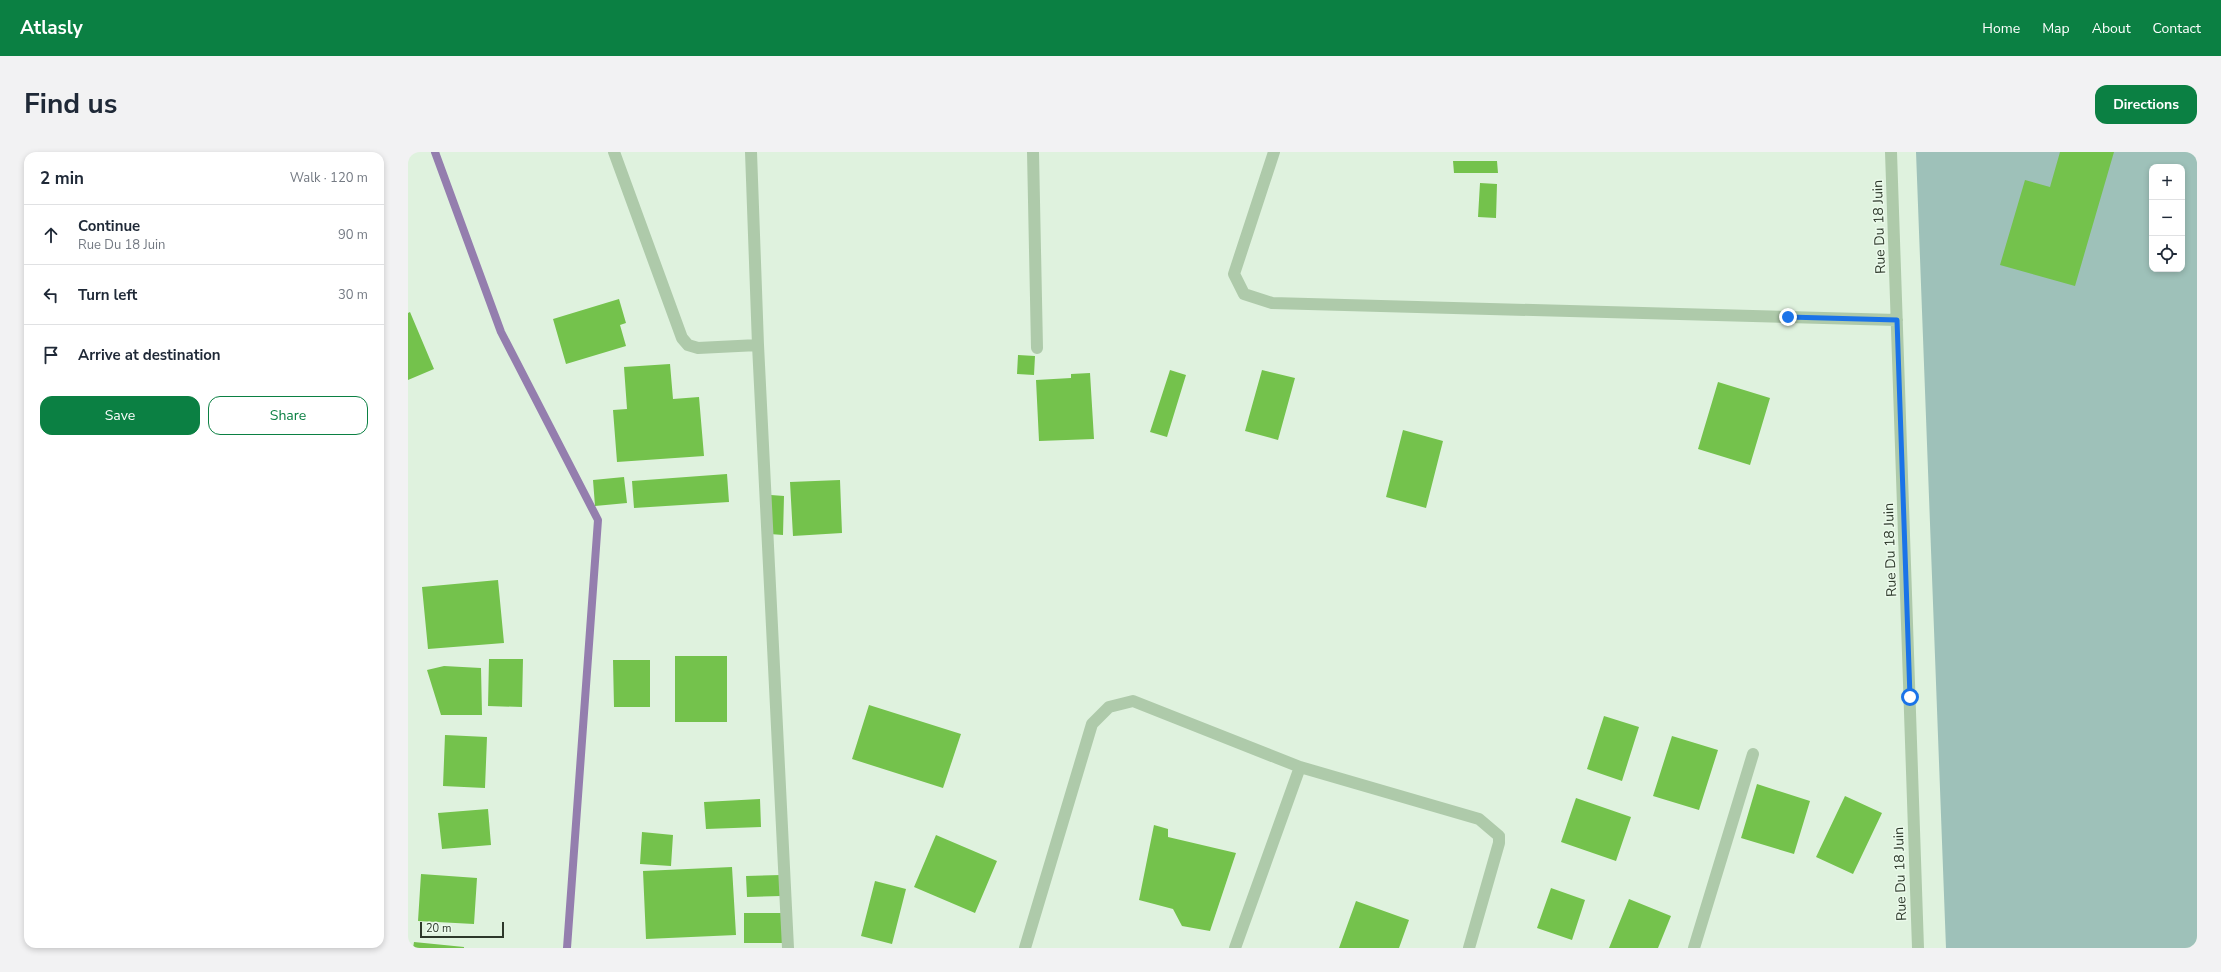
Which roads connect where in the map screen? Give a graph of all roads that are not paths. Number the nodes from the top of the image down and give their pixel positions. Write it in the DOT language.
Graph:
graph roads {
  1 [pos="614,152"];
  2 [pos="751,152"];
  3 [pos="1034,152"];
  4 [pos="1274,152"];
  5 [pos="1891,152"];
  6 [pos="1897,320"];
  7 [pos="758,345"];
  8 [pos="1037,348"];
  9 [pos="1753,754"];
  10 [pos="1300,767"];
  11 [pos="788,948"];
  12 [pos="1025,948"];
  13 [pos="1235,948"];
  14 [pos="1469,948"];
  15 [pos="1694,948"];
  16 [pos="1918,948"];
  1 -- 7 [label="street"];
  2 -- 7 [label="street"];
  3 -- 8 [label="street"];
  4 -- 6 [label="street"];
  5 -- 6 [label="street, Rue Du 18 Juin"];
  6 -- 16 [label="street, Rue Du 18 Juin"];
  7 -- 11 [label="street"];
  9 -- 15 [label="street"];
  10 -- 12 [label="street"];
  10 -- 13 [label="street"];
  10 -- 14 [label="street"];
}
